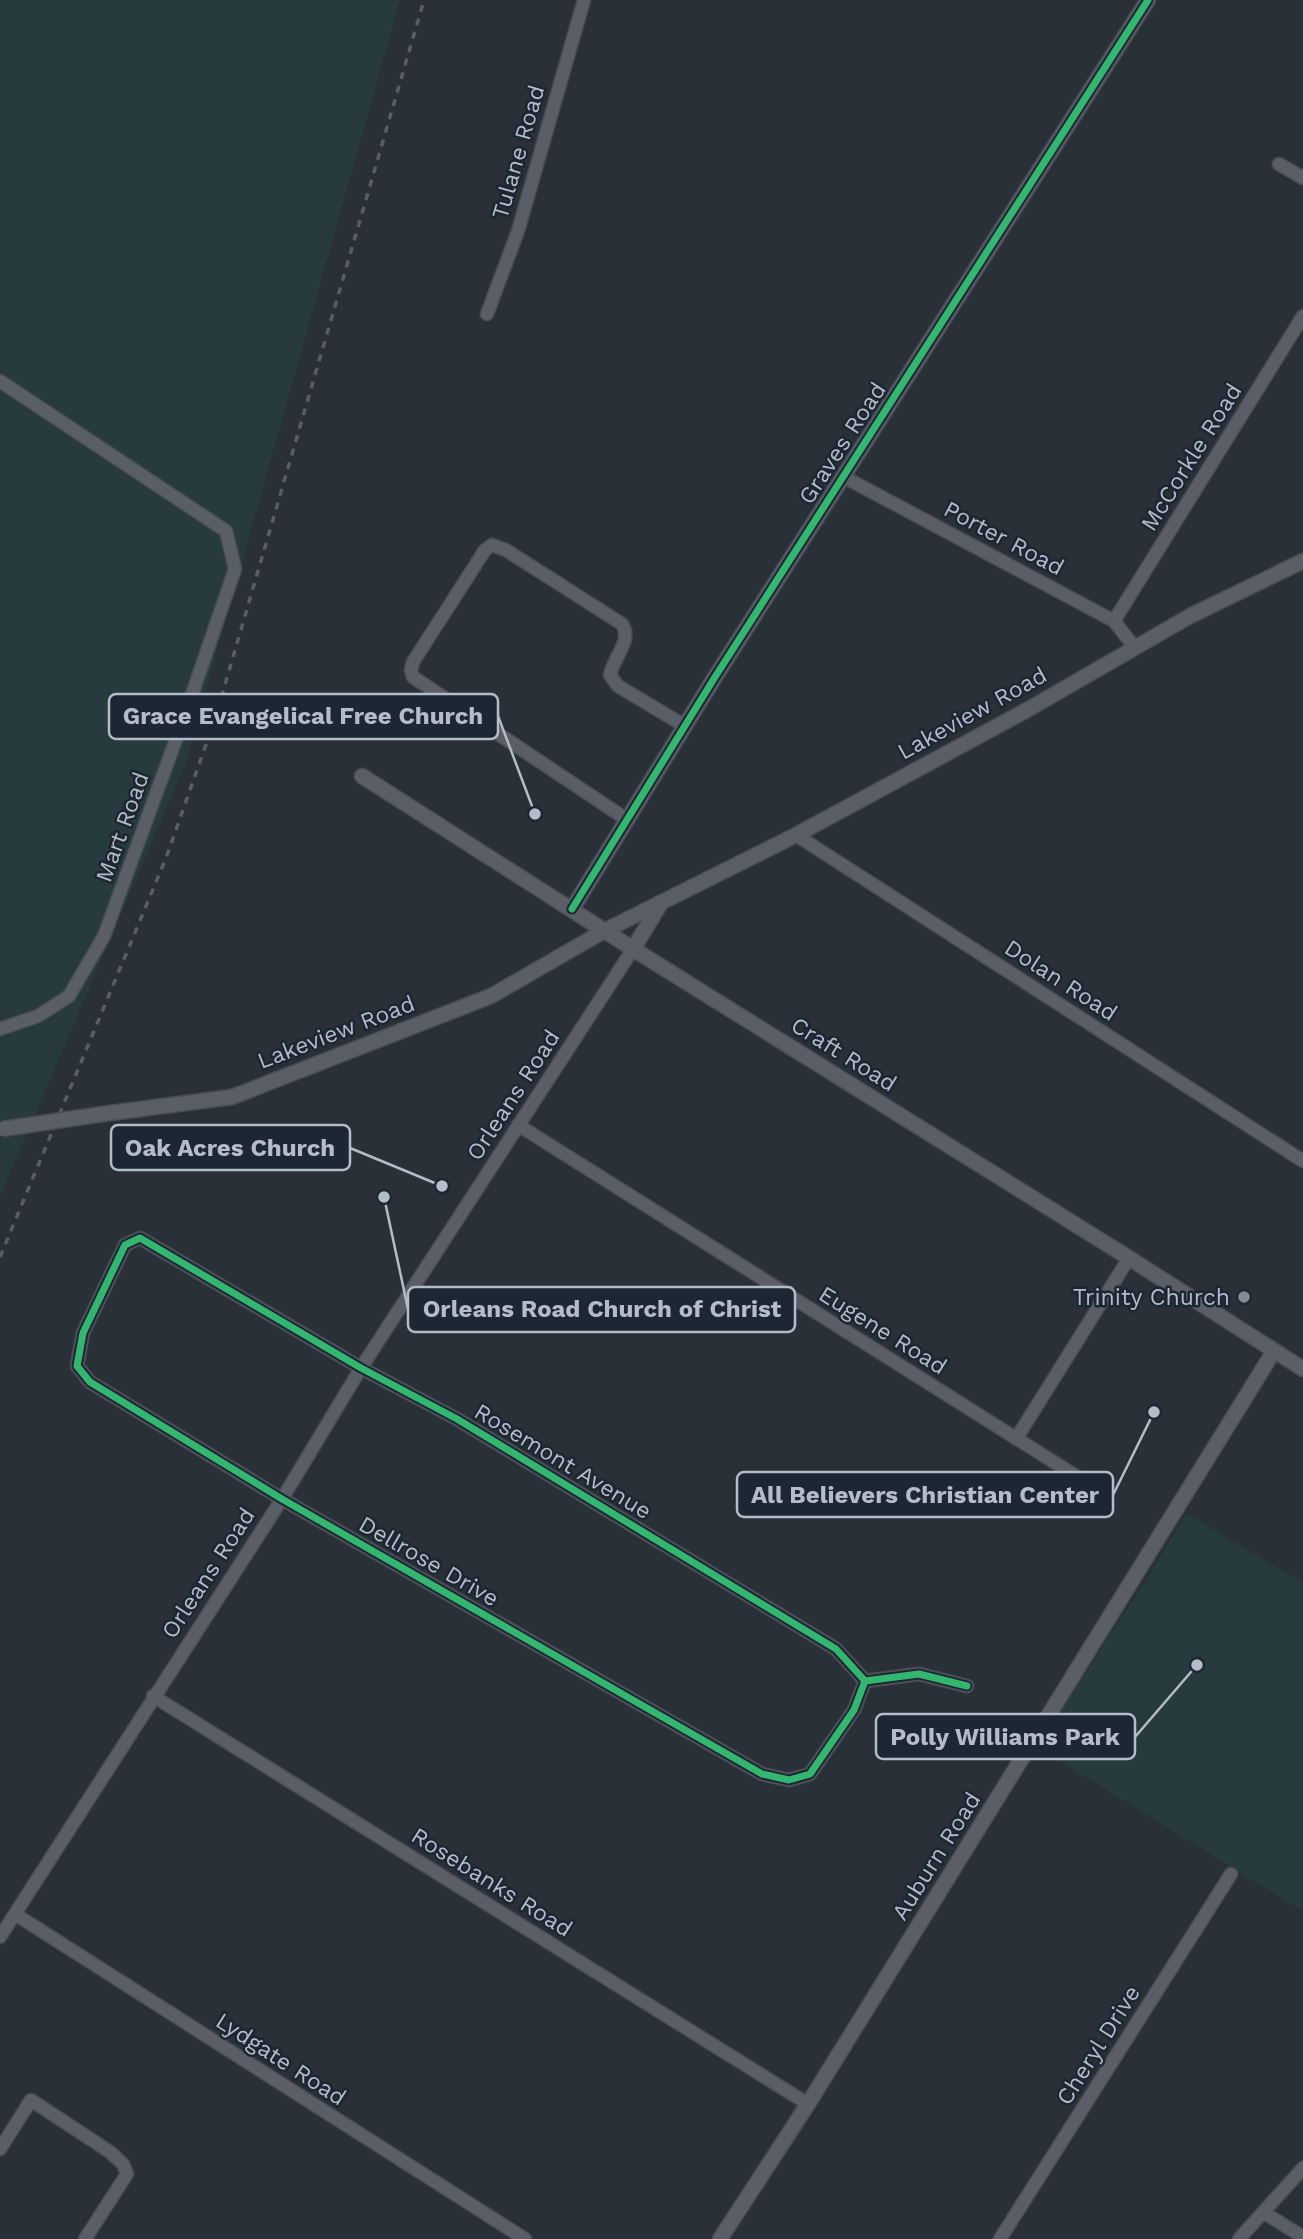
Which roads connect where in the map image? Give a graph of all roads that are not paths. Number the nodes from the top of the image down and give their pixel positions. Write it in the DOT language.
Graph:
graph roads {
  1 [pos="584,0"];
  2 [pos="1147,0"];
  3 [pos="1279,164"];
  4 [pos="1303,178"];
  5 [pos="487,314"];
  6 [pos="1303,316"];
  7 [pos="0,381"];
  8 [pos="844,477"];
  9 [pos="1303,561"];
  10 [pos="1114,621"];
  11 [pos="1135,648"];
  12 [pos="685,726"];
  13 [pos="362,776"];
  14 [pos="626,819"];
  15 [pos="796,835"];
  16 [pos="662,902"];
  17 [pos="572,909"];
  18 [pos="604,931"];
  19 [pos="633,949"];
  20 [pos="0,1029"];
  21 [pos="518,1125"];
  22 [pos="1,1129"];
  23 [pos="1303,1161"];
  24 [pos="140,1238"];
  25 [pos="1129,1258"];
  26 [pos="1274,1351"];
  27 [pos="361,1368"];
  28 [pos="1303,1369"];
  29 [pos="1016,1439"];
  30 [pos="1084,1481"];
  31 [pos="282,1499"];
  32 [pos="866,1681"];
  33 [pos="967,1686"];
  34 [pos="153,1696"];
  35 [pos="1231,1874"];
  36 [pos="15,1914"];
  37 [pos="0,1937"];
  38 [pos="808,2104"];
  39 [pos="0,2149"];
  40 [pos="1303,2168"];
  41 [pos="1263,2212"];
  42 [pos="1303,2237"];
  43 [pos="85,2239"];
  44 [pos="525,2239"];
  45 [pos="720,2239"];
  46 [pos="1000,2239"];
  47 [pos="1239,2239"];
  1 -- 5 [label="street, Tulane Road"];
  2 -- 8 [label="street, Graves Road"];
  3 -- 4 [label="street"];
  6 -- 10 [label="street, McCorkle Road"];
  7 -- 20 [label="street, Mart Road"];
  8 -- 10 [label="street, Porter Road"];
  8 -- 12 [label="street, Graves Road"];
  9 -- 11 [label="street, Lakeview Road"];
  10 -- 11 [label="street, Porter Road"];
  11 -- 15 [label="street, Lakeview Road"];
  12 -- 14 [label="street, Graves Road"];
  12 -- 14 [label="street"];
  13 -- 17 [label="street, Craft Road"];
  14 -- 17 [label="street, Graves Road"];
  15 -- 16 [label="street, Lakeview Road"];
  15 -- 23 [label="street, Dolan Road"];
  16 -- 18 [label="street, Lakeview Road"];
  16 -- 19 [label="street"];
  17 -- 18 [label="street, Craft Road"];
  18 -- 19 [label="street, Craft Road"];
  18 -- 22 [label="street, Lakeview Road, bridge"];
  19 -- 21 [label="street, Orleans Road"];
  19 -- 25 [label="street, Craft Road"];
  21 -- 27 [label="street, Orleans Road"];
  21 -- 29 [label="street, Eugene Road"];
  24 -- 27 [label="street, Rosemont Avenue"];
  24 -- 31 [label="street, Dellrose Drive"];
  25 -- 26 [label="street, Craft Road"];
  25 -- 29 [label="street"];
  26 -- 28 [label="street, Craft Road"];
  26 -- 38 [label="street, Auburn Road"];
  27 -- 31 [label="street, Orleans Road"];
  27 -- 32 [label="street, Rosemont Avenue"];
  29 -- 30 [label="street, Eugene Road"];
  31 -- 32 [label="street, Dellrose Drive"];
  31 -- 34 [label="street, Orleans Road"];
  32 -- 33 [label="street"];
  34 -- 36 [label="street, Orleans Road"];
  34 -- 38 [label="street, Rosebanks Road"];
  35 -- 46 [label="street, Cheryl Drive"];
  36 -- 37 [label="street, Orleans Road"];
  36 -- 44 [label="street, Lydgate Road"];
  38 -- 45 [label="street, Auburn Road"];
  39 -- 43 [label="street"];
  40 -- 41 [label="street"];
  41 -- 42 [label="street"];
  41 -- 47 [label="street"];
}
